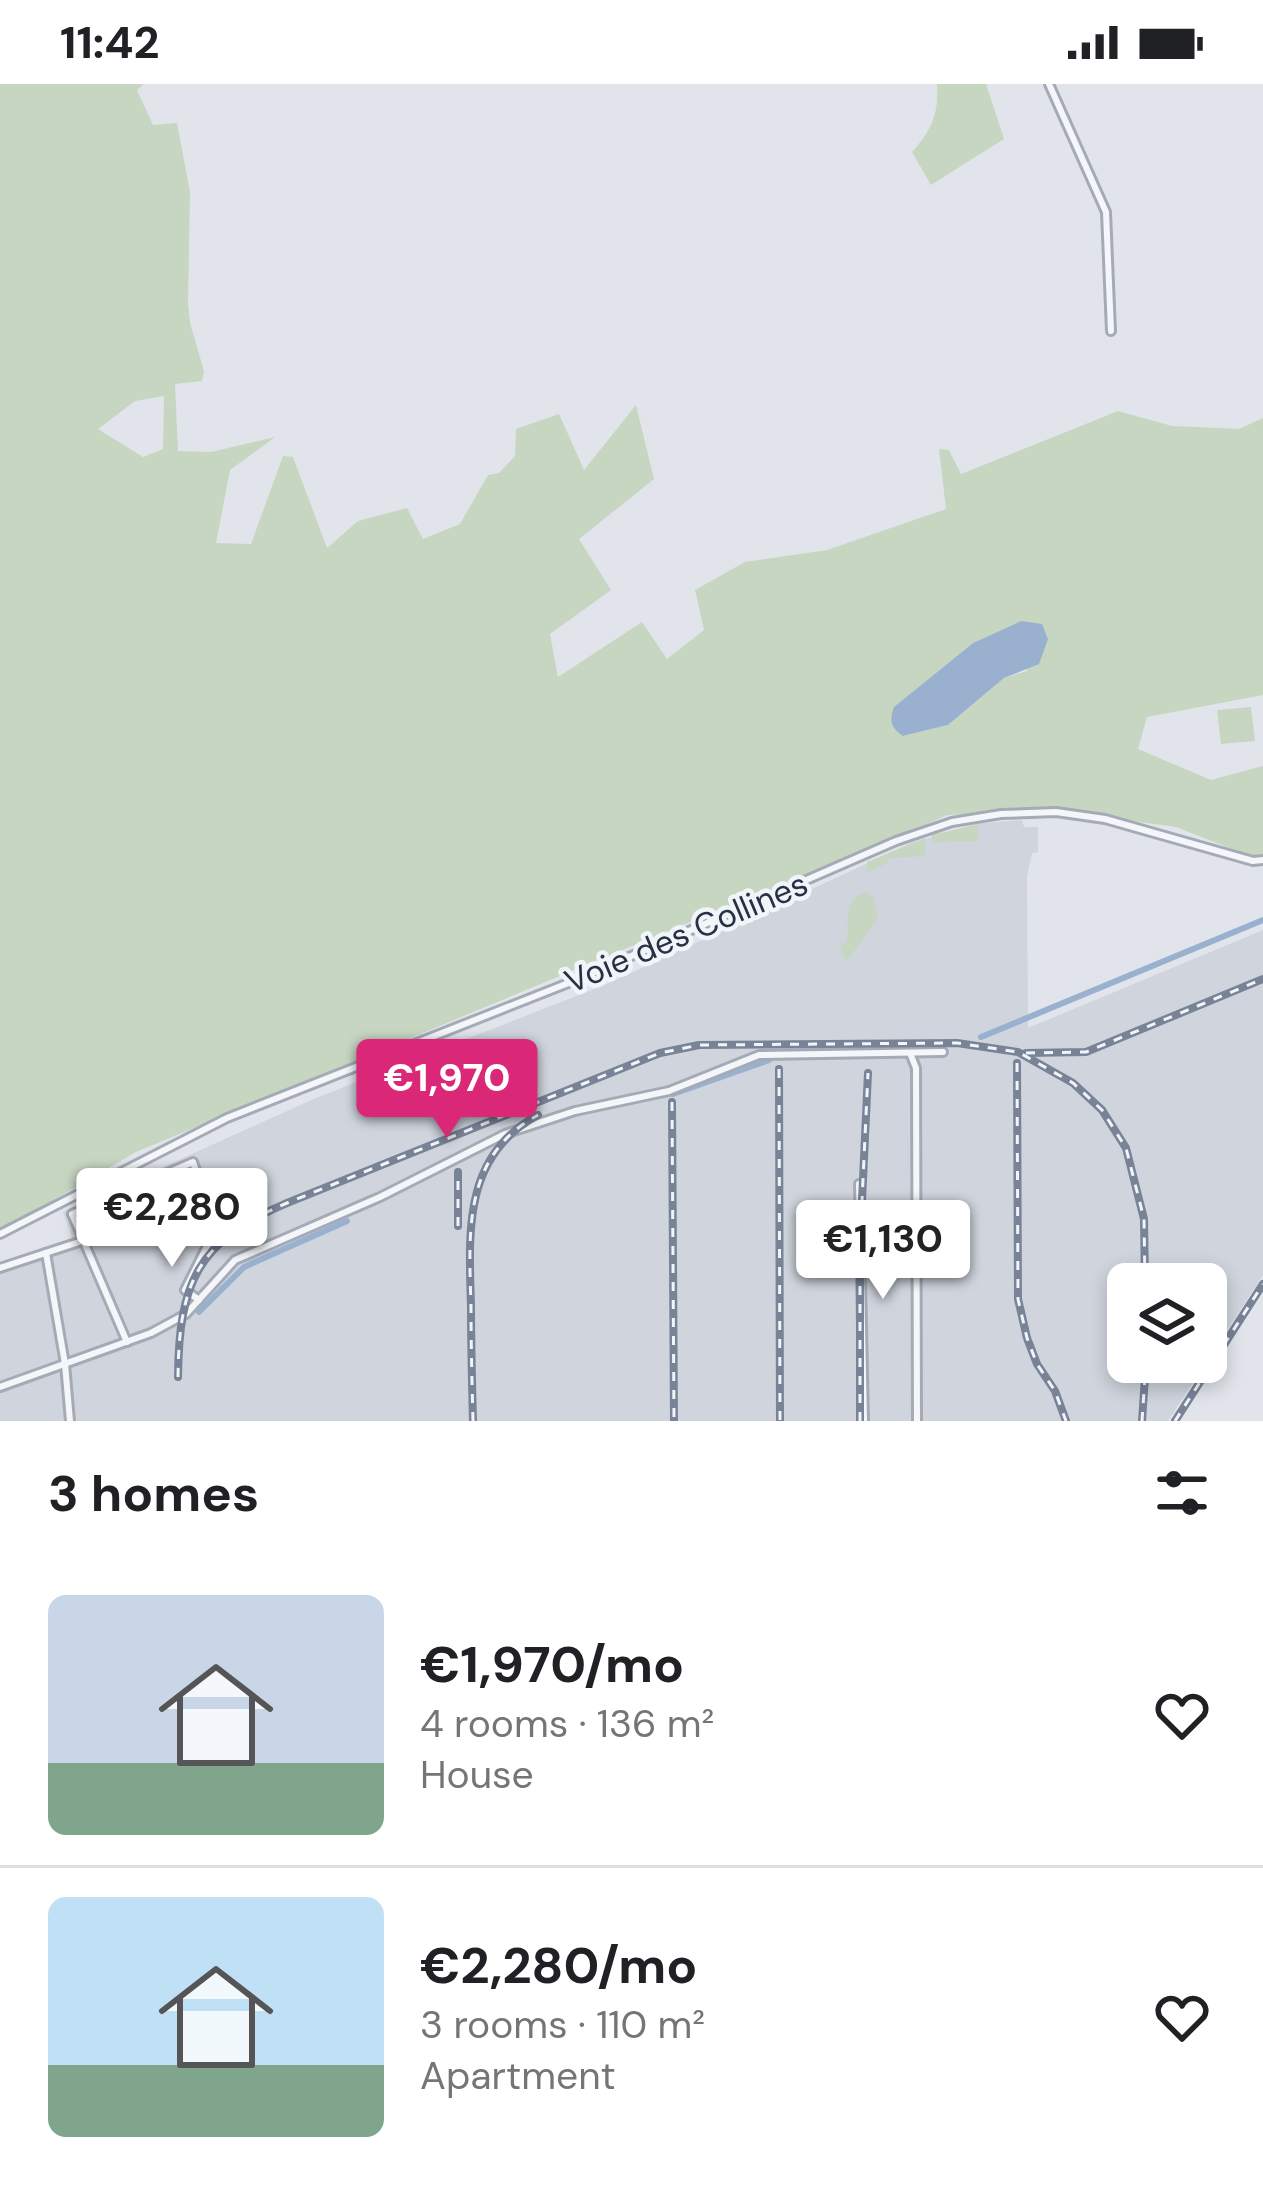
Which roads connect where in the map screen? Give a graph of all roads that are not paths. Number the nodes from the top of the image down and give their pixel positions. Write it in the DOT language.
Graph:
graph roads {
  1 [pos="1049,84"];
  2 [pos="1111,331"];
  3 [pos="1263,860"];
  4 [pos="943,1052"];
  5 [pos="910,1053"];
  6 [pos="859,1184"];
  7 [pos="212,1217"];
  8 [pos="0,1234"];
  9 [pos="83,1241"];
  10 [pos="207,1246"];
  11 [pos="46,1253"];
  12 [pos="0,1268"];
  13 [pos="199,1300"];
  14 [pos="127,1342"];
  15 [pos="65,1364"];
  16 [pos="0,1387"];
  17 [pos="70,1421"];
  18 [pos="864,1421"];
  19 [pos="917,1421"];
  1 -- 2 [label="street"];
  3 -- 8 [label="street, Voie des Collines"];
  4 -- 5 [label="street"];
  5 -- 13 [label="street"];
  5 -- 19 [label="street"];
  6 -- 18 [label="street"];
  7 -- 9 [label="street"];
  7 -- 10 [label="street"];
  7 -- 10 [label="street"];
  9 -- 11 [label="street"];
  9 -- 14 [label="street"];
  10 -- 13 [label="street"];
  11 -- 12 [label="street"];
  11 -- 15 [label="street"];
  13 -- 14 [label="street"];
  14 -- 15 [label="street"];
  15 -- 16 [label="street"];
  15 -- 17 [label="street"];
}
